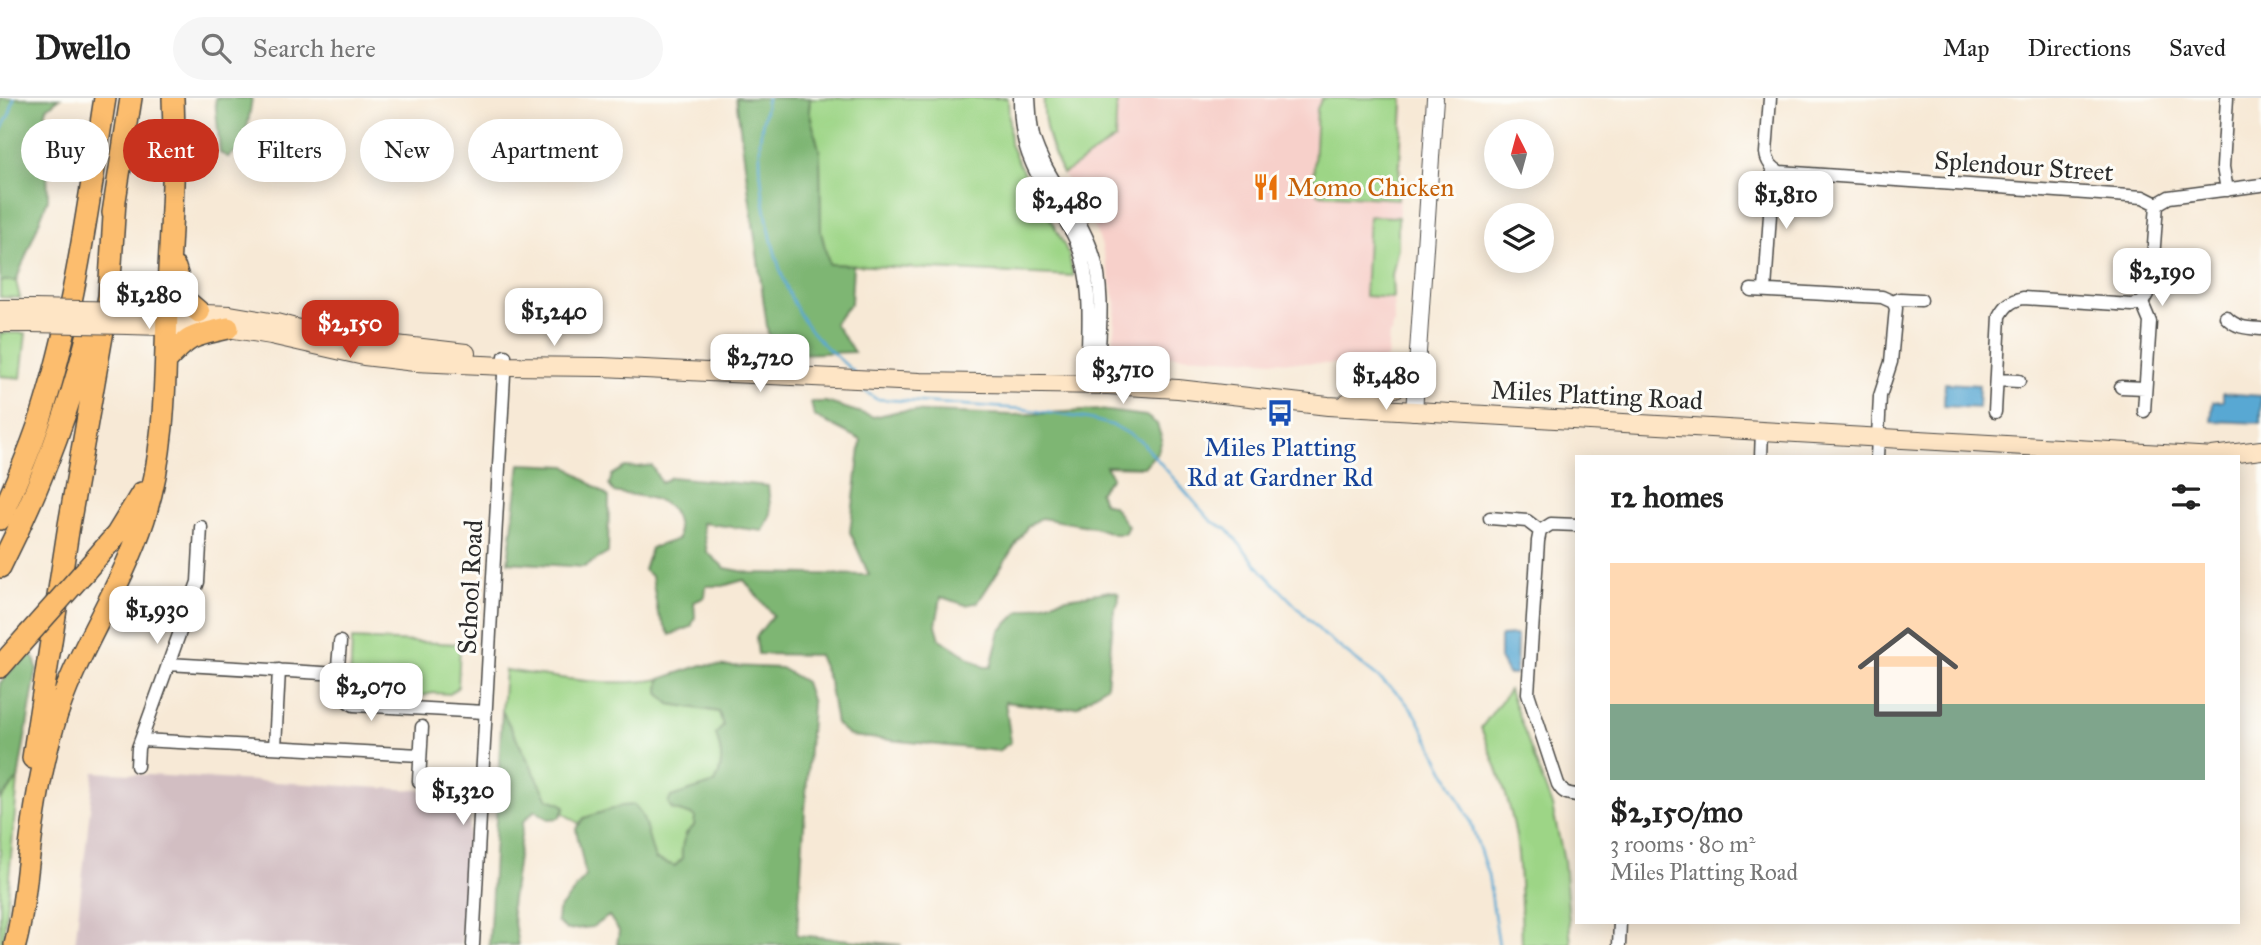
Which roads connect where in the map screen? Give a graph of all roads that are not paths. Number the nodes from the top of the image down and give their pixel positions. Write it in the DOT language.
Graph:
graph roads {
  1 [pos="91,98"];
  2 [pos="105,98"];
  3 [pos="131,98"];
  4 [pos="173,98"];
  5 [pos="1020,98"];
  6 [pos="1029,98"];
  7 [pos="1435,98"];
  8 [pos="1770,98"];
  9 [pos="2227,98"];
  10 [pos="89,119"];
  11 [pos="101,119"];
  12 [pos="1777,170"];
  13 [pos="91,182"];
  14 [pos="2261,185"];
  15 [pos="2227,190"];
  16 [pos="115,200"];
  17 [pos="2157,204"];
  18 [pos="170,252"];
  19 [pos="1094,287"];
  20 [pos="1751,290"];
  21 [pos="1765,290"];
  22 [pos="1921,300"];
  23 [pos="1893,302"];
  24 [pos="2142,303"];
  25 [pos="0,309"];
  26 [pos="199,312"];
  27 [pos="32,316"];
  28 [pos="2226,317"];
  29 [pos="167,319"];
  30 [pos="0,323"];
  31 [pos="228,328"];
  32 [pos="2261,329"];
  33 [pos="166,361"];
  34 [pos="505,361"];
  35 [pos="1418,371"];
  36 [pos="1997,380"];
  37 [pos="2019,381"];
  38 [pos="1092,385"];
  39 [pos="2121,387"];
  40 [pos="2145,388"];
  41 [pos="1328,406"];
  42 [pos="2144,411"];
  43 [pos="1414,412"];
  44 [pos="1995,412"];
  45 [pos="1762,430"];
  46 [pos="1878,437"];
  47 [pos="2261,450"];
  48 [pos="1762,455"];
  49 [pos="1877,455"];
  50 [pos="2196,455"];
  51 [pos="2222,455"];
  52 [pos="2240,460"];
  53 [pos="158,464"];
  54 [pos="2261,464"];
  55 [pos="1490,518"];
  56 [pos="0,519"];
  57 [pos="1575,524"];
  58 [pos="201,527"];
  59 [pos="1541,531"];
  60 [pos="0,567"];
  61 [pos="340,642"];
  62 [pos="168,664"];
  63 [pos="0,667"];
  64 [pos="279,670"];
  65 [pos="339,674"];
  66 [pos="485,712"];
  67 [pos="422,727"];
  68 [pos="141,740"];
  69 [pos="275,747"];
  70 [pos="420,755"];
  71 [pos="136,766"];
  72 [pos="419,781"];
  73 [pos="1575,795"];
  74 [pos="1620,924"];
  75 [pos="14,945"];
  76 [pos="473,945"];
  77 [pos="1619,945"];
  1 -- 10 [label="highway"];
  2 -- 11 [label="highway"];
  3 -- 16 [label="highway"];
  4 -- 18 [label="highway"];
  5 -- 19 [label="street"];
  6 -- 19 [label="street"];
  7 -- 35 [label="street"];
  8 -- 12 [label="street"];
  9 -- 15 [label="street"];
  12 -- 17 [label="street, Splendour Street"];
  12 -- 21 [label="street"];
  13 -- 56 [label="highway"];
  14 -- 15 [label="street"];
  15 -- 17 [label="street"];
  16 -- 60 [label="highway"];
  16 -- 75 [label="highway"];
  17 -- 24 [label="street"];
  18 -- 26 [label="highway"];
  18 -- 29 [label="highway"];
  19 -- 38 [label="street"];
  20 -- 21 [label="street"];
  21 -- 23 [label="street"];
  22 -- 23 [label="street"];
  23 -- 46 [label="street"];
  24 -- 36 [label="street"];
  24 -- 40 [label="street"];
  25 -- 27 [label="main road, Miles Platting Road"];
  26 -- 29 [label="main road, Miles Platting Road"];
  26 -- 34 [label="main road, Miles Platting Road"];
  27 -- 29 [label="main road, Miles Platting Road, bridge"];
  27 -- 30 [label="main road, Miles Platting Road"];
  28 -- 32 [label="street"];
  29 -- 31 [label="main road, Miles Platting Road"];
  29 -- 33 [label="highway"];
  31 -- 33 [label="highway"];
  31 -- 34 [label="main road, Miles Platting Road"];
  33 -- 53 [label="highway"];
  34 -- 38 [label="main road, Miles Platting Road"];
  34 -- 66 [label="street, School Road"];
  35 -- 41 [label="main road"];
  35 -- 43 [label="street"];
  36 -- 37 [label="street"];
  36 -- 44 [label="street"];
  38 -- 41 [label="main road, Miles Platting Road"];
  39 -- 40 [label="street"];
  40 -- 42 [label="street"];
  41 -- 43 [label="main road, Miles Platting Road"];
  43 -- 45 [label="main road, Miles Platting Road"];
  45 -- 46 [label="main road, Miles Platting Road"];
  45 -- 48 [label="street"];
  46 -- 49 [label="street"];
  46 -- 50 [label="main road, Miles Platting Road"];
  47 -- 51 [label="main road, Miles Platting Road"];
  52 -- 54 [label="main road"];
  53 -- 63 [label="highway, bridge"];
  53 -- 75 [label="highway"];
  55 -- 59 [label="street"];
  57 -- 59 [label="street"];
  58 -- 62 [label="street"];
  59 -- 73 [label="street"];
  61 -- 65 [label="street"];
  62 -- 64 [label="street"];
  62 -- 68 [label="street"];
  64 -- 65 [label="street"];
  64 -- 69 [label="street"];
  65 -- 66 [label="street"];
  66 -- 76 [label="street, School Road"];
  67 -- 70 [label="street"];
  68 -- 69 [label="street"];
  68 -- 71 [label="street"];
  69 -- 70 [label="street"];
  70 -- 72 [label="street"];
  74 -- 77 [label="street"];
}
